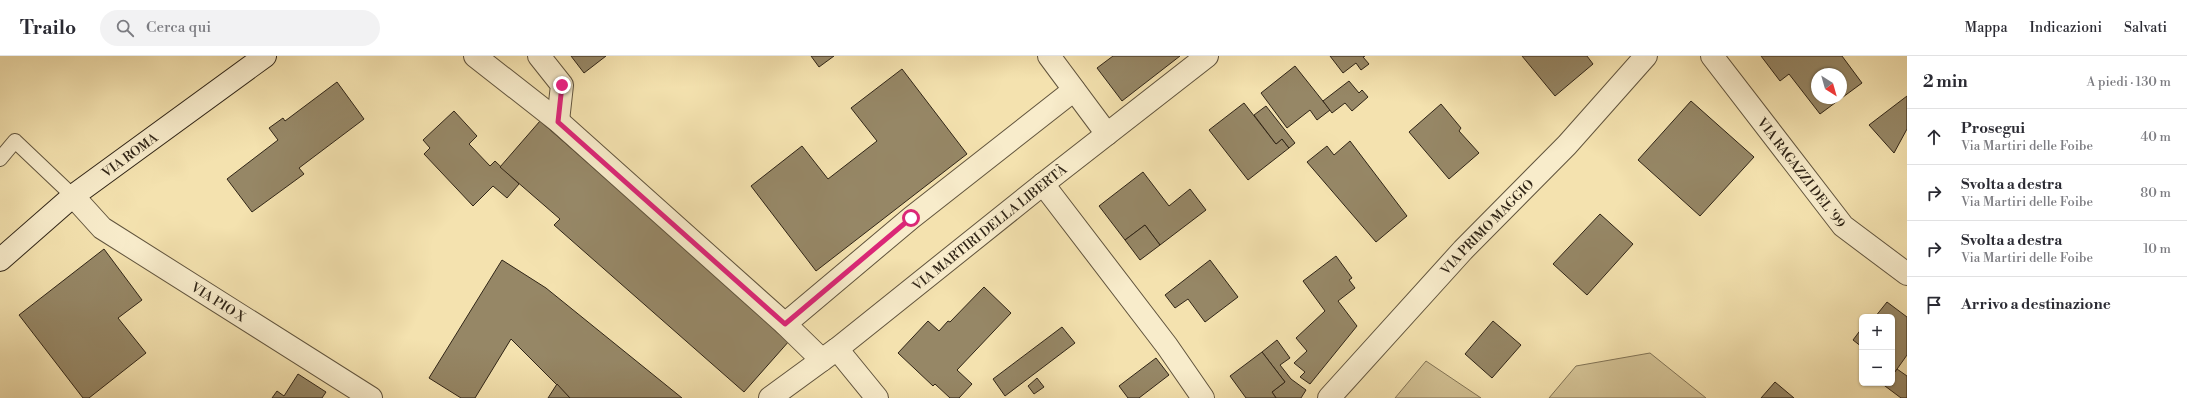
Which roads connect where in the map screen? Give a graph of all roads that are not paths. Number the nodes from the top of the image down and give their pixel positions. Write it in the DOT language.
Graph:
graph roads {
  1 [pos="265,56"];
  2 [pos="475,56"];
  3 [pos="539,56"];
  4 [pos="1049,56"];
  5 [pos="1207,56"];
  6 [pos="1646,56"];
  7 [pos="1712,56"];
  8 [pos="1074,90"];
  9 [pos="558,122"];
  10 [pos="1107,134"];
  11 [pos="0,159"];
  12 [pos="1043,184"];
  13 [pos="73,196"];
  14 [pos="0,260"];
  15 [pos="1907,274"];
  16 [pos="785,324"];
  17 [pos="829,355"];
  18 [pos="371,398"];
  19 [pos="770,398"];
  20 [pos="877,398"];
  21 [pos="1203,398"];
  22 [pos="1329,398"];
  1 -- 13 [label="street, VIA ROMA"];
  2 -- 9 [label="street"];
  3 -- 9 [label="street"];
  4 -- 8 [label="street"];
  5 -- 10 [label="street, VIA MARTIRI DELLA LIBERTÀ"];
  6 -- 22 [label="street, VIA PRIMO MAGGIO"];
  7 -- 15 [label="street, VIA RAGAZZI DEL '99"];
  8 -- 10 [label="street"];
  8 -- 16 [label="street"];
  9 -- 16 [label="street"];
  10 -- 12 [label="street, VIA MARTIRI DELLA LIBERTÀ"];
  11 -- 13 [label="lane"];
  12 -- 17 [label="street, VIA MARTIRI DELLA LIBERTÀ"];
  12 -- 21 [label="street"];
  13 -- 14 [label="street, VIA ROMA"];
  13 -- 18 [label="street, VIA PIO X"];
  16 -- 17 [label="street"];
  17 -- 19 [label="street, VIA MARTIRI DELLA LIBERTÀ"];
  17 -- 20 [label="street"];
}
